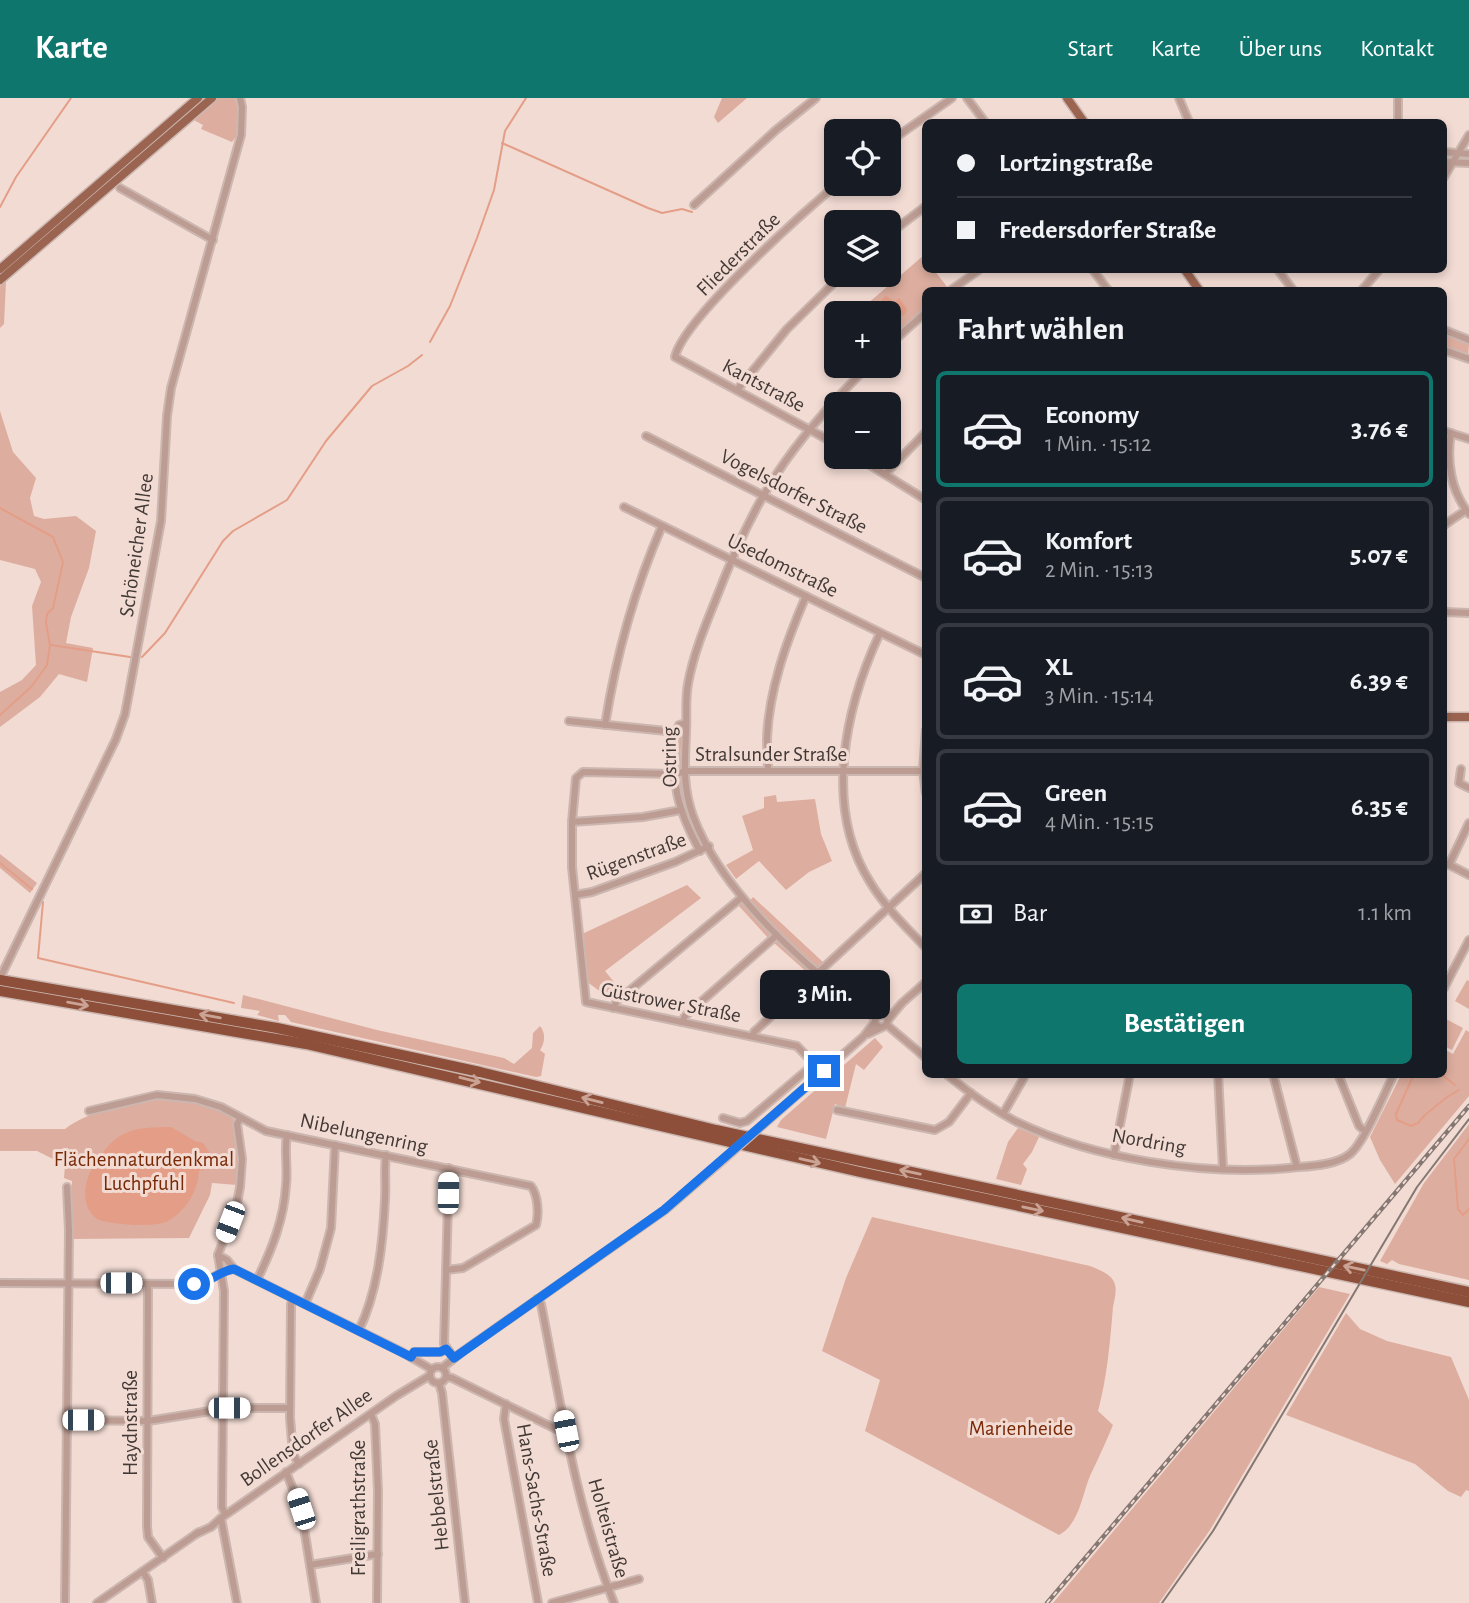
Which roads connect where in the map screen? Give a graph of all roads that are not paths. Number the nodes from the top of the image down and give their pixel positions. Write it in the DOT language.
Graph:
graph roads {
  1 [pos="198,98"];
  2 [pos="212,98"];
  3 [pos="240,98"];
  4 [pos="816,98"];
  5 [pos="952,98"];
  6 [pos="967,98"];
  7 [pos="1067,98"];
  8 [pos="1179,98"];
  9 [pos="1398,98"];
  10 [pos="983,119"];
  11 [pos="1082,119"];
  12 [pos="1188,119"];
  13 [pos="1398,119"];
  14 [pos="901,134"];
  15 [pos="1469,135"];
  16 [pos="1447,152"];
  17 [pos="1459,153"];
  18 [pos="1469,154"];
  19 [pos="1447,162"];
  20 [pos="1453,163"];
  21 [pos="1469,163"];
  22 [pos="1447,172"];
  23 [pos="120,188"];
  24 [pos="824,196"];
  25 [pos="694,205"];
  26 [pos="922,209"];
  27 [pos="901,225"];
  28 [pos="212,240"];
  29 [pos="0,269"];
  30 [pos="974,273"];
  31 [pos="1376,273"];
  32 [pos="0,280"];
  33 [pos="830,287"];
  34 [pos="955,287"];
  35 [pos="1365,287"];
  36 [pos="922,316"];
  37 [pos="1447,331"];
  38 [pos="901,334"];
  39 [pos="1469,340"];
  40 [pos="1447,351"];
  41 [pos="675,357"];
  42 [pos="1469,359"];
  43 [pos="856,378"];
  44 [pos="737,390"];
  45 [pos="811,429"];
  46 [pos="1447,432"];
  47 [pos="646,436"];
  48 [pos="922,436"];
  49 [pos="824,437"];
  50 [pos="1469,439"];
  51 [pos="877,469"];
  52 [pos="885,474"];
  53 [pos="764,495"];
  54 [pos="922,497"];
  55 [pos="624,507"];
  56 [pos="1467,512"];
  57 [pos="1447,523"];
  58 [pos="662,526"];
  59 [pos="732,560"];
  60 [pos="922,577"];
  61 [pos="806,596"];
  62 [pos="1447,612"];
  63 [pos="1469,613"];
  64 [pos="880,633"];
  65 [pos="922,653"];
  66 [pos="1447,717"];
  67 [pos="1469,717"];
  68 [pos="569,721"];
  69 [pos="686,723"];
  70 [pos="605,725"];
  71 [pos="676,732"];
  72 [pos="1461,769"];
  73 [pos="768,771"];
  74 [pos="844,771"];
  75 [pos="922,771"];
  76 [pos="684,772"];
  77 [pos="579,774"];
  78 [pos="673,774"];
  79 [pos="1469,788"];
  80 [pos="681,810"];
  81 [pos="572,822"];
  82 [pos="1469,823"];
  83 [pos="709,846"];
  84 [pos="700,851"];
  85 [pos="1447,862"];
  86 [pos="1447,865"];
  87 [pos="1469,876"];
  88 [pos="922,877"];
  89 [pos="575,895"];
  90 [pos="741,898"];
  91 [pos="888,908"];
  92 [pos="777,935"];
  93 [pos="1469,940"];
  94 [pos="922,944"];
  95 [pos="818,972"];
  96 [pos="1447,977"];
  97 [pos="0,979"];
  98 [pos="922,986"];
  99 [pos="8,988"];
  100 [pos="613,1008"];
  101 [pos="881,1020"];
  102 [pos="682,1022"];
  103 [pos="753,1036"];
  104 [pos="922,1055"];
  105 [pos="951,1078"];
  106 [pos="1025,1078"];
  107 [pos="1129,1078"];
  108 [pos="1218,1078"];
  109 [pos="1274,1078"];
  110 [pos="1340,1078"];
  111 [pos="1392,1078"];
  112 [pos="971,1093"];
  113 [pos="837,1110"];
  114 [pos="89,1111"];
  115 [pos="1003,1114"];
  116 [pos="240,1118"];
  117 [pos="723,1118"];
  118 [pos="1365,1131"];
  119 [pos="287,1135"];
  120 [pos="335,1145"];
  121 [pos="386,1155"];
  122 [pos="1114,1155"];
  123 [pos="1297,1167"];
  124 [pos="449,1168"];
  125 [pos="1223,1170"];
  126 [pos="67,1187"];
  127 [pos="218,1255"];
  128 [pos="234,1269"];
  129 [pos="446,1270"];
  130 [pos="219,1274"];
  131 [pos="257,1280"];
  132 [pos="0,1283"];
  133 [pos="68,1283"];
  134 [pos="148,1284"];
  135 [pos="1469,1292"];
  136 [pos="293,1298"];
  137 [pos="537,1299"];
  138 [pos="1469,1302"];
  139 [pos="306,1304"];
  140 [pos="359,1330"];
  141 [pos="446,1349"];
  142 [pos="411,1357"];
  143 [pos="454,1358"];
  144 [pos="442,1368"];
  145 [pos="433,1377"];
  146 [pos="446,1377"];
  147 [pos="506,1404"];
  148 [pos="290,1408"];
  149 [pos="222,1409"];
  150 [pos="371,1414"];
  151 [pos="66,1420"];
  152 [pos="148,1421"];
  153 [pos="566,1431"];
  154 [pos="299,1464"];
  155 [pos="286,1472"];
  156 [pos="223,1516"];
  157 [pos="378,1554"];
  158 [pos="163,1558"];
  159 [pos="310,1565"];
  160 [pos="143,1572"];
  161 [pos="639,1579"];
  162 [pos="608,1587"];
  163 [pos="65,1603"];
  164 [pos="97,1603"];
  165 [pos="152,1603"];
  166 [pos="237,1603"];
  167 [pos="316,1603"];
  168 [pos="377,1603"];
  169 [pos="465,1603"];
  170 [pos="538,1603"];
  171 [pos="552,1603"];
  172 [pos="614,1603"];
  1 -- 29 [label="main road"];
  2 -- 32 [label="main road"];
  3 -- 28 [label="street, Schöneicher Allee"];
  4 -- 25 [label="street"];
  5 -- 14 [label="street"];
  6 -- 10 [label="street"];
  7 -- 11 [label="main road"];
  8 -- 12 [label="street"];
  9 -- 13 [label="street"];
  15 -- 17 [label="street"];
  16 -- 17 [label="street"];
  17 -- 18 [label="street"];
  17 -- 20 [label="street"];
  19 -- 20 [label="street"];
  20 -- 21 [label="street"];
  20 -- 22 [label="street"];
  23 -- 28 [label="street"];
  24 -- 41 [label="street, Fliederstraße"];
  26 -- 27 [label="street"];
  28 -- 97 [label="street, Schöneicher Allee"];
  30 -- 34 [label="street"];
  31 -- 35 [label="street"];
  33 -- 44 [label="street"];
  36 -- 38 [label="street"];
  37 -- 39 [label="street"];
  40 -- 42 [label="street"];
  41 -- 44 [label="street, Kantstraße"];
  43 -- 45 [label="street, Ostring"];
  44 -- 45 [label="street, Kantstraße"];
  45 -- 49 [label="street, Kantstraße"];
  45 -- 53 [label="street, Ostring"];
  46 -- 50 [label="street"];
  46 -- 56 [label="street"];
  47 -- 53 [label="street, Vogelsdorfer Straße"];
  48 -- 52 [label="street"];
  51 -- 52 [label="street"];
  52 -- 54 [label="street"];
  53 -- 59 [label="street, Ostring"];
  53 -- 60 [label="street, Vogelsdorfer Straße"];
  55 -- 58 [label="street, Usedomstraße"];
  56 -- 57 [label="street"];
  58 -- 59 [label="street, Usedomstraße"];
  58 -- 70 [label="street"];
  59 -- 61 [label="street, Usedomstraße"];
  59 -- 69 [label="street, Ostring"];
  61 -- 64 [label="street, Usedomstraße"];
  61 -- 73 [label="street"];
  62 -- 63 [label="street"];
  64 -- 65 [label="street, Usedomstraße"];
  64 -- 74 [label="street"];
  66 -- 67 [label="main road"];
  68 -- 70 [label="street"];
  69 -- 71 [label="street"];
  69 -- 76 [label="street, Ostring"];
  70 -- 71 [label="street"];
  71 -- 78 [label="street, Ostring"];
  72 -- 79 [label="street"];
  73 -- 74 [label="street, Stralsunder Straße"];
  73 -- 76 [label="street, Stralsunder Straße"];
  74 -- 75 [label="street, Stralsunder Straße"];
  74 -- 91 [label="street"];
  76 -- 78 [label="street, Stralsunder Straße"];
  76 -- 83 [label="street, Ostring"];
  77 -- 78 [label="street, Stralsunder Straße"];
  77 -- 81 [label="street, Güstrower Straße"];
  78 -- 80 [label="street, Ostring"];
  80 -- 81 [label="street"];
  80 -- 84 [label="street, Ostring"];
  81 -- 89 [label="street, Güstrower Straße"];
  82 -- 85 [label="street"];
  83 -- 84 [label="street, Rügenstraße"];
  83 -- 90 [label="street, Ostring"];
  84 -- 89 [label="street, Rügenstraße"];
  86 -- 87 [label="street"];
  88 -- 91 [label="street"];
  89 -- 100 [label="street, Güstrower Straße"];
  90 -- 92 [label="street, Ostring"];
  90 -- 100 [label="street"];
  91 -- 94 [label="street"];
  91 -- 95 [label="street"];
  92 -- 95 [label="street, Ostring"];
  92 -- 102 [label="street"];
  93 -- 96 [label="street"];
  95 -- 101 [label="street, Ostring"];
  95 -- 103 [label="street"];
  97 -- 99 [label="highway"];
  98 -- 101 [label="street"];
  135 -- 99 [label="highway, one-way"];
  99 -- 138 [label="highway, one-way"];
  100 -- 102 [label="street, Güstrower Straße"];
  101 -- 104 [label="street"];
  101 -- 137 [label="street, bridge"];
  102 -- 103 [label="street, Güstrower Straße"];
  103 -- 117 [label="street, Güstrower Straße"];
  105 -- 112 [label="street, Nordring"];
  106 -- 115 [label="street"];
  107 -- 122 [label="street"];
  108 -- 125 [label="street"];
  109 -- 123 [label="street"];
  110 -- 118 [label="street"];
  111 -- 118 [label="street"];
  112 -- 113 [label="street"];
  112 -- 115 [label="street, Nordring"];
  114 -- 116 [label="street, Nibelungenring"];
  115 -- 122 [label="street, Nordring"];
  116 -- 119 [label="street, Nibelungenring"];
  116 -- 127 [label="street"];
  118 -- 123 [label="street, Nordring"];
  119 -- 120 [label="street, Nibelungenring"];
  119 -- 131 [label="street"];
  120 -- 121 [label="street, Nibelungenring"];
  120 -- 139 [label="street"];
  121 -- 124 [label="street, Nibelungenring"];
  121 -- 140 [label="street"];
  122 -- 125 [label="street, Nordring"];
  123 -- 125 [label="street, Nordring"];
  124 -- 129 [label="street, Nibelungenring"];
  124 -- 129 [label="street"];
  126 -- 133 [label="street"];
  127 -- 128 [label="street"];
  127 -- 130 [label="street"];
  128 -- 130 [label="street"];
  128 -- 131 [label="street"];
  129 -- 141 [label="street, Nibelungenring"];
  130 -- 134 [label="street"];
  130 -- 149 [label="street"];
  131 -- 136 [label="street"];
  132 -- 133 [label="street"];
  133 -- 134 [label="street"];
  133 -- 151 [label="street"];
  134 -- 152 [label="street, Haydnstraße"];
  136 -- 139 [label="street"];
  136 -- 148 [label="street"];
  137 -- 143 [label="street"];
  137 -- 153 [label="street, Holteistraße"];
  139 -- 140 [label="street"];
  140 -- 142 [label="street"];
  141 -- 142 [label="street"];
  141 -- 143 [label="street"];
  142 -- 145 [label="street"];
  143 -- 144 [label="street"];
  144 -- 145 [label="street, Bollensdorfer Allee"];
  144 -- 146 [label="street"];
  145 -- 146 [label="street, Bollensdorfer Allee"];
  145 -- 150 [label="street, Bollensdorfer Allee"];
  145 -- 169 [label="street, Hebbelstraße"];
  146 -- 147 [label="street"];
  147 -- 153 [label="street"];
  147 -- 170 [label="street, Hans-Sachs-Straße"];
  148 -- 149 [label="street"];
  148 -- 154 [label="street"];
  149 -- 152 [label="street"];
  149 -- 156 [label="street"];
  150 -- 154 [label="street, Bollensdorfer Allee"];
  150 -- 157 [label="street, Freiligrathstraße"];
  151 -- 152 [label="street"];
  151 -- 163 [label="street"];
  152 -- 158 [label="street, Haydnstraße"];
  153 -- 162 [label="street, Holteistraße"];
  154 -- 155 [label="street, Bollensdorfer Allee"];
  155 -- 156 [label="street, Bollensdorfer Allee"];
  155 -- 159 [label="street"];
  156 -- 158 [label="street, Bollensdorfer Allee"];
  156 -- 166 [label="street"];
  157 -- 159 [label="street"];
  157 -- 168 [label="street, Freiligrathstraße"];
  158 -- 160 [label="street, Bollensdorfer Allee"];
  159 -- 167 [label="street"];
  160 -- 164 [label="street, Bollensdorfer Allee"];
  160 -- 165 [label="street"];
  161 -- 162 [label="street"];
  162 -- 171 [label="street"];
  162 -- 172 [label="street, Holteistraße"];
}
